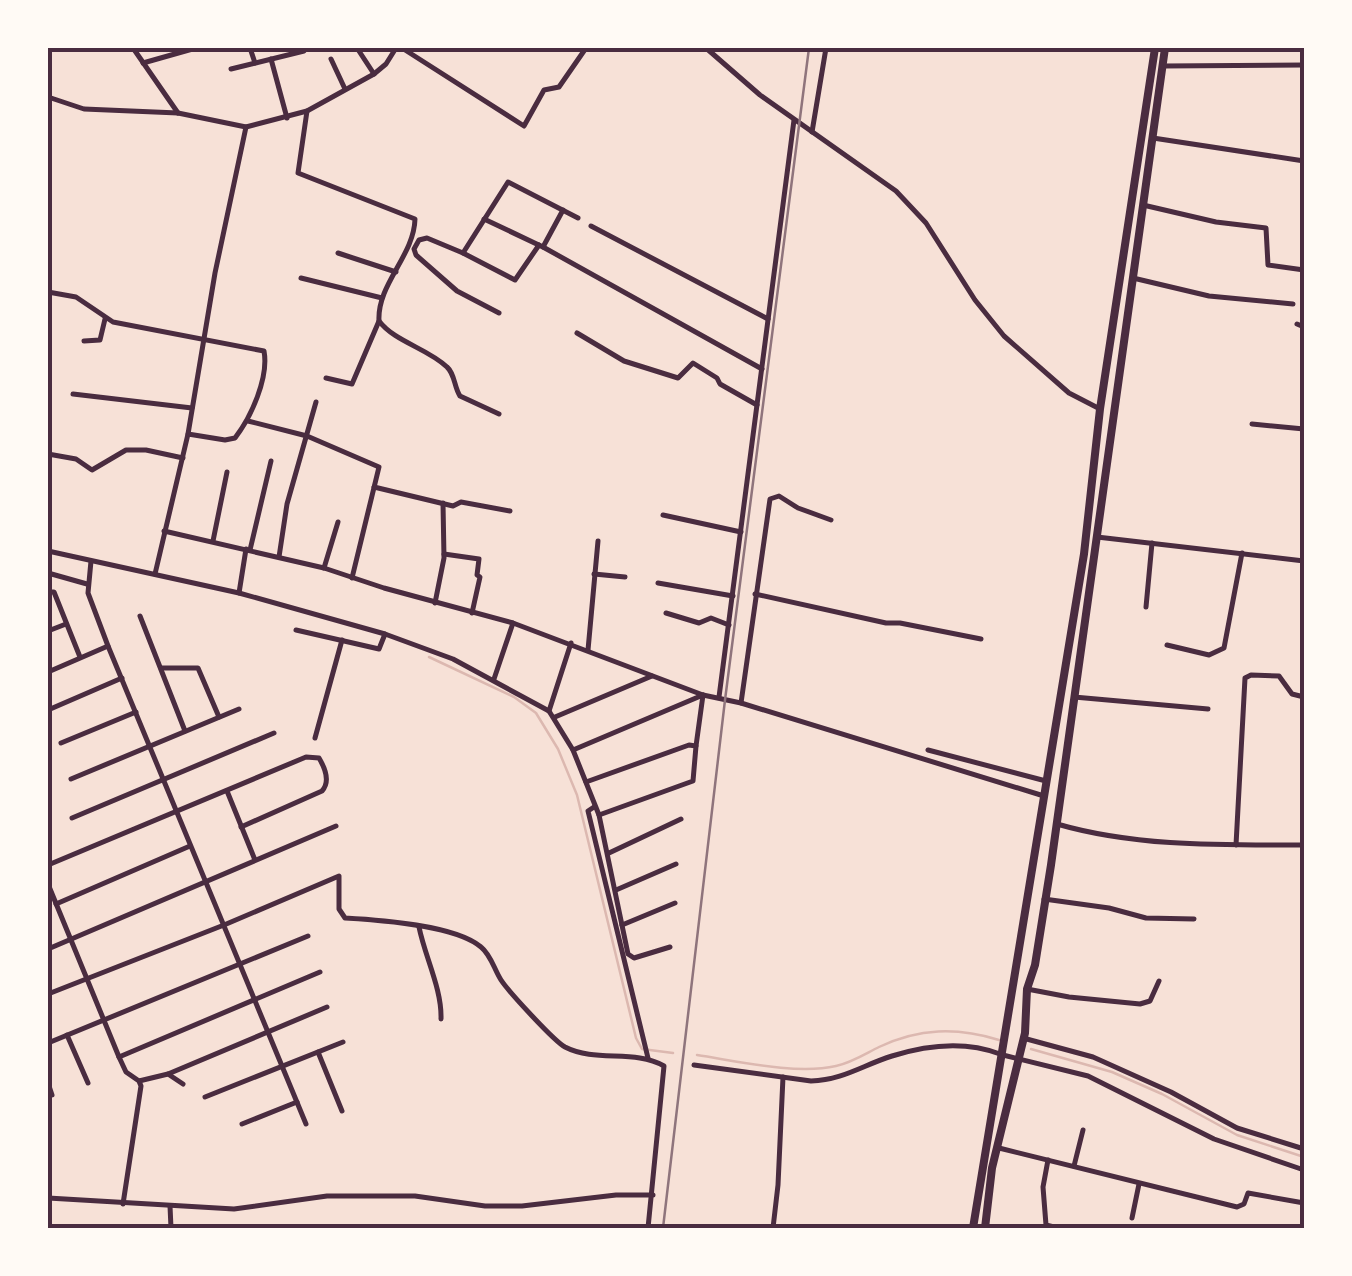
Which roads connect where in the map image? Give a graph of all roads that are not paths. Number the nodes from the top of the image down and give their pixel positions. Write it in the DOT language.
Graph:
graph roads {
  1 [pos="133,48"];
  2 [pos="196,48"];
  3 [pos="250,48"];
  4 [pos="357,48"];
  5 [pos="400,48"];
  6 [pos="586,48"];
  7 [pos="706,48"];
  8 [pos="826,48"];
  9 [pos="1155,48"];
  10 [pos="1165,48"];
  11 [pos="304,50"];
  12 [pos="271,59"];
  13 [pos="331,60"];
  14 [pos="143,63"];
  15 [pos="255,63"];
  16 [pos="1304,65"];
  17 [pos="1163,66"];
  18 [pos="231,70"];
  19 [pos="374,74"];
  20 [pos="345,90"];
  21 [pos="48,97"];
  22 [pos="307,111"];
  23 [pos="178,113"];
  24 [pos="287,118"];
  25 [pos="794,120"];
  26 [pos="246,127"];
  27 [pos="812,132"];
  28 [pos="1153,138"];
  29 [pos="1304,160"];
  30 [pos="1143,205"];
  31 [pos="563,210"];
  32 [pos="484,218"];
  33 [pos="578,218"];
  34 [pos="591,226"];
  35 [pos="541,246"];
  36 [pos="463,253"];
  37 [pos="338,254"];
  38 [pos="1304,270"];
  39 [pos="396,272"];
  40 [pos="301,278"];
  41 [pos="1133,278"];
  42 [pos="48,292"];
  43 [pos="382,298"];
  44 [pos="1292,304"];
  45 [pos="499,313"];
  46 [pos="768,318"];
  47 [pos="106,319"];
  48 [pos="379,321"];
  49 [pos="1296,324"];
  50 [pos="1304,327"];
  51 [pos="577,333"];
  52 [pos="203,339"];
  53 [pos="84,341"];
  54 [pos="762,369"];
  55 [pos="326,378"];
  56 [pos="73,394"];
  57 [pos="316,402"];
  58 [pos="758,405"];
  59 [pos="192,408"];
  60 [pos="1100,409"];
  61 [pos="500,414"];
  62 [pos="248,421"];
  63 [pos="1252,424"];
  64 [pos="1304,429"];
  65 [pos="188,434"];
  66 [pos="307,436"];
  67 [pos="48,454"];
  68 [pos="182,458"];
  69 [pos="272,461"];
  70 [pos="226,472"];
  71 [pos="374,486"];
  72 [pos="442,503"];
  73 [pos="510,511"];
  74 [pos="662,514"];
  75 [pos="830,520"];
  76 [pos="338,522"];
  77 [pos="164,531"];
  78 [pos="741,532"];
  79 [pos="1097,537"];
  80 [pos="213,541"];
  81 [pos="598,541"];
  82 [pos="1152,543"];
  83 [pos="248,550"];
  84 [pos="48,551"];
  85 [pos="1242,553"];
  86 [pos="444,554"];
  87 [pos="279,557"];
  88 [pos="1304,560"];
  89 [pos="91,561"];
  90 [pos="324,568"];
  91 [pos="48,574"];
  92 [pos="154,574"];
  93 [pos="594,574"];
  94 [pos="625,577"];
  95 [pos="352,578"];
  96 [pos="658,583"];
  97 [pos="87,584"];
  98 [pos="48,592"];
  99 [pos="239,593"];
  100 [pos="754,594"];
  101 [pos="733,596"];
  102 [pos="435,603"];
  103 [pos="1146,607"];
  104 [pos="472,612"];
  105 [pos="666,613"];
  106 [pos="140,616"];
  107 [pos="513,622"];
  108 [pos="66,624"];
  109 [pos="729,625"];
  110 [pos="296,630"];
  111 [pos="48,631"];
  112 [pos="385,634"];
  113 [pos="342,640"];
  114 [pos="981,640"];
  115 [pos="571,643"];
  116 [pos="1167,645"];
  117 [pos="108,646"];
  118 [pos="588,650"];
  119 [pos="80,657"];
  120 [pos="161,668"];
  121 [pos="48,672"];
  122 [pos="652,676"];
  123 [pos="122,678"];
  124 [pos="494,679"];
  125 [pos="703,695"];
  126 [pos="1074,697"];
  127 [pos="1304,697"];
  128 [pos="719,698"];
  129 [pos="741,703"];
  130 [pos="239,708"];
  131 [pos="1208,709"];
  132 [pos="48,710"];
  133 [pos="548,711"];
  134 [pos="136,712"];
  135 [pos="219,717"];
  136 [pos="555,717"];
  137 [pos="186,731"];
  138 [pos="274,733"];
  139 [pos="316,738"];
  140 [pos="61,744"];
  141 [pos="149,744"];
  142 [pos="696,746"];
  143 [pos="573,750"];
  144 [pos="928,750"];
  145 [pos="163,778"];
  146 [pos="70,779"];
  147 [pos="585,782"];
  148 [pos="1046,782"];
  149 [pos="227,791"];
  150 [pos="1044,796"];
  151 [pos="594,807"];
  152 [pos="176,813"];
  153 [pos="599,815"];
  154 [pos="72,818"];
  155 [pos="680,820"];
  156 [pos="1057,824"];
  157 [pos="336,826"];
  158 [pos="241,827"];
  159 [pos="1236,845"];
  160 [pos="1304,845"];
  161 [pos="190,846"];
  162 [pos="609,852"];
  163 [pos="255,860"];
  164 [pos="676,864"];
  165 [pos="48,865"];
  166 [pos="205,881"];
  167 [pos="48,884"];
  168 [pos="616,890"];
  169 [pos="1044,899"];
  170 [pos="56,904"];
  171 [pos="676,904"];
  172 [pos="1194,920"];
  173 [pos="622,925"];
  174 [pos="224,926"];
  175 [pos="419,927"];
  176 [pos="308,936"];
  177 [pos="69,940"];
  178 [pos="670,947"];
  179 [pos="48,949"];
  180 [pos="240,965"];
  181 [pos="320,972"];
  182 [pos="85,980"];
  183 [pos="1160,981"];
  184 [pos="1026,988"];
  185 [pos="48,994"];
  186 [pos="254,999"];
  187 [pos="328,1006"];
  188 [pos="441,1019"];
  189 [pos="103,1022"];
  190 [pos="268,1033"];
  191 [pos="67,1034"];
  192 [pos="1023,1038"];
  193 [pos="343,1042"];
  194 [pos="48,1043"];
  195 [pos="318,1052"];
  196 [pos="1003,1055"];
  197 [pos="647,1056"];
  198 [pos="119,1057"];
  199 [pos="1018,1059"];
  200 [pos="694,1065"];
  201 [pos="282,1066"];
  202 [pos="168,1074"];
  203 [pos="784,1076"];
  204 [pos="140,1081"];
  205 [pos="48,1083"];
  206 [pos="88,1083"];
  207 [pos="182,1084"];
  208 [pos="52,1095"];
  209 [pos="205,1097"];
  210 [pos="297,1102"];
  211 [pos="342,1111"];
  212 [pos="242,1124"];
  213 [pos="306,1124"];
  214 [pos="1082,1130"];
  215 [pos="996,1148"];
  216 [pos="1304,1149"];
  217 [pos="1048,1160"];
  218 [pos="1074,1166"];
  219 [pos="1304,1170"];
  220 [pos="1139,1184"];
  221 [pos="653,1195"];
  222 [pos="48,1198"];
  223 [pos="1304,1203"];
  224 [pos="123,1204"];
  225 [pos="170,1206"];
  226 [pos="980,1216"];
  227 [pos="1132,1218"];
  228 [pos="170,1228"];
  229 [pos="648,1228"];
  230 [pos="773,1228"];
  231 [pos="973,1228"];
  232 [pos="985,1228"];
  233 [pos="1058,1228"];
  1 -- 14 [label="street"];
  2 -- 14 [label="street"];
  3 -- 15 [label="street"];
  4 -- 19 [label="street"];
  5 -- 6 [label="street"];
  5 -- 19 [label="street"];
  7 -- 25 [label="street"];
  8 -- 27 [label="street"];
  9 -- 60 [label="highway"];
  10 -- 17 [label="highway"];
  11 -- 12 [label="street"];
  12 -- 15 [label="street"];
  12 -- 24 [label="street"];
  13 -- 20 [label="street"];
  14 -- 23 [label="street"];
  15 -- 18 [label="street"];
  16 -- 17 [label="street"];
  17 -- 28 [label="highway"];
  19 -- 20 [label="street"];
  20 -- 22 [label="street"];
  21 -- 23 [label="street"];
  22 -- 24 [label="street"];
  22 -- 39 [label="street"];
  23 -- 26 [label="street"];
  24 -- 26 [label="street"];
  25 -- 27 [label="street"];
  25 -- 46 [label="street"];
  26 -- 52 [label="street"];
  27 -- 60 [label="street"];
  28 -- 29 [label="street"];
  28 -- 30 [label="highway"];
  30 -- 38 [label="street"];
  30 -- 41 [label="highway"];
  31 -- 32 [label="street"];
  31 -- 33 [label="street"];
  31 -- 35 [label="street"];
  32 -- 35 [label="street"];
  32 -- 36 [label="street"];
  34 -- 46 [label="street"];
  35 -- 36 [label="street"];
  35 -- 54 [label="street"];
  36 -- 45 [label="street"];
  37 -- 39 [label="street"];
  39 -- 43 [label="street"];
  40 -- 43 [label="street"];
  41 -- 44 [label="street"];
  41 -- 79 [label="highway"];
  42 -- 47 [label="street"];
  43 -- 48 [label="street"];
  46 -- 54 [label="street"];
  47 -- 52 [label="street"];
  47 -- 53 [label="street"];
  48 -- 55 [label="street"];
  48 -- 61 [label="street"];
  49 -- 50 [label="street"];
  51 -- 58 [label="street"];
  52 -- 59 [label="street"];
  52 -- 62 [label="street"];
  54 -- 58 [label="street"];
  56 -- 59 [label="street"];
  57 -- 66 [label="street"];
  58 -- 78 [label="street"];
  59 -- 65 [label="street"];
  60 -- 148 [label="highway"];
  62 -- 65 [label="street"];
  62 -- 66 [label="street"];
  63 -- 64 [label="street"];
  65 -- 68 [label="street"];
  66 -- 71 [label="street"];
  66 -- 87 [label="street"];
  67 -- 68 [label="street"];
  68 -- 77 [label="street"];
  69 -- 83 [label="street"];
  70 -- 80 [label="street"];
  71 -- 72 [label="street"];
  71 -- 95 [label="street"];
  72 -- 73 [label="street"];
  72 -- 86 [label="street"];
  74 -- 78 [label="street"];
  75 -- 100 [label="street"];
  76 -- 90 [label="street"];
  77 -- 80 [label="street"];
  77 -- 92 [label="street"];
  78 -- 101 [label="street"];
  79 -- 82 [label="street"];
  79 -- 126 [label="highway"];
  80 -- 83 [label="street"];
  81 -- 93 [label="street"];
  82 -- 85 [label="street"];
  82 -- 103 [label="street"];
  83 -- 87 [label="street"];
  83 -- 99 [label="street"];
  84 -- 89 [label="street"];
  85 -- 88 [label="street"];
  85 -- 116 [label="street"];
  86 -- 102 [label="street"];
  86 -- 104 [label="street"];
  87 -- 90 [label="street"];
  89 -- 92 [label="street"];
  89 -- 97 [label="street"];
  90 -- 95 [label="street"];
  91 -- 97 [label="street"];
  92 -- 99 [label="street"];
  93 -- 94 [label="street"];
  93 -- 118 [label="street"];
  95 -- 102 [label="street"];
  96 -- 101 [label="street"];
  97 -- 117 [label="street"];
  98 -- 108 [label="street"];
  99 -- 112 [label="street"];
  100 -- 114 [label="street"];
  100 -- 129 [label="street"];
  101 -- 109 [label="street"];
  102 -- 104 [label="street"];
  104 -- 107 [label="street"];
  105 -- 109 [label="street"];
  106 -- 120 [label="street"];
  107 -- 115 [label="street"];
  107 -- 124 [label="street"];
  108 -- 111 [label="street"];
  108 -- 119 [label="street"];
  109 -- 128 [label="street"];
  110 -- 113 [label="street"];
  112 -- 113 [label="street"];
  112 -- 124 [label="street"];
  113 -- 139 [label="street"];
  115 -- 118 [label="street"];
  115 -- 133 [label="street"];
  117 -- 119 [label="street"];
  117 -- 123 [label="street"];
  118 -- 122 [label="street"];
  119 -- 121 [label="street"];
  120 -- 135 [label="street"];
  120 -- 137 [label="street"];
  122 -- 125 [label="street"];
  122 -- 136 [label="street"];
  123 -- 132 [label="street"];
  123 -- 134 [label="street"];
  124 -- 133 [label="street"];
  125 -- 128 [label="street"];
  125 -- 142 [label="street"];
  125 -- 143 [label="street"];
  126 -- 131 [label="street"];
  126 -- 156 [label="highway"];
  127 -- 159 [label="street"];
  128 -- 129 [label="street"];
  129 -- 150 [label="street"];
  130 -- 135 [label="street"];
  133 -- 136 [label="street"];
  134 -- 140 [label="street"];
  134 -- 141 [label="street"];
  135 -- 137 [label="street"];
  136 -- 143 [label="street"];
  137 -- 141 [label="street"];
  138 -- 145 [label="street"];
  141 -- 145 [label="street"];
  141 -- 146 [label="street"];
  142 -- 147 [label="street"];
  142 -- 153 [label="street"];
  143 -- 147 [label="street"];
  144 -- 148 [label="street"];
  145 -- 152 [label="street"];
  145 -- 154 [label="street"];
  147 -- 151 [label="street"];
  148 -- 150 [label="highway"];
  149 -- 152 [label="street"];
  149 -- 158 [label="street"];
  149 -- 158 [label="street"];
  150 -- 196 [label="highway"];
  151 -- 153 [label="street"];
  151 -- 197 [label="street"];
  152 -- 161 [label="street"];
  152 -- 165 [label="street"];
  153 -- 162 [label="street"];
  155 -- 162 [label="street"];
  156 -- 159 [label="street"];
  156 -- 169 [label="highway"];
  157 -- 163 [label="street"];
  158 -- 163 [label="street"];
  159 -- 160 [label="street"];
  161 -- 166 [label="street"];
  161 -- 170 [label="street"];
  162 -- 168 [label="street"];
  163 -- 166 [label="street"];
  164 -- 168 [label="street"];
  166 -- 174 [label="street"];
  166 -- 177 [label="street"];
  167 -- 170 [label="street"];
  168 -- 173 [label="street"];
  169 -- 172 [label="street"];
  169 -- 184 [label="highway"];
  170 -- 177 [label="street"];
  171 -- 173 [label="street"];
  173 -- 178 [label="street"];
  174 -- 175 [label="street"];
  174 -- 180 [label="street"];
  174 -- 182 [label="street"];
  175 -- 188 [label="street"];
  175 -- 197 [label="street"];
  176 -- 180 [label="street"];
  177 -- 179 [label="street"];
  177 -- 182 [label="street"];
  180 -- 186 [label="street"];
  180 -- 189 [label="street"];
  181 -- 186 [label="street"];
  182 -- 185 [label="street"];
  182 -- 189 [label="street"];
  183 -- 184 [label="street"];
  184 -- 192 [label="highway"];
  186 -- 190 [label="street"];
  186 -- 198 [label="street"];
  187 -- 190 [label="street"];
  189 -- 191 [label="street"];
  189 -- 198 [label="street"];
  190 -- 201 [label="street"];
  190 -- 202 [label="street"];
  191 -- 194 [label="street"];
  191 -- 206 [label="street"];
  192 -- 199 [label="highway"];
  192 -- 216 [label="street"];
  193 -- 195 [label="street"];
  195 -- 201 [label="street"];
  195 -- 211 [label="street"];
  196 -- 199 [label="street"];
  196 -- 203 [label="street"];
  196 -- 226 [label="highway"];
  197 -- 221 [label="street"];
  198 -- 204 [label="street"];
  199 -- 215 [label="highway"];
  199 -- 219 [label="street"];
  200 -- 203 [label="street"];
  201 -- 209 [label="street"];
  201 -- 210 [label="street"];
  202 -- 204 [label="street"];
  202 -- 207 [label="street"];
  203 -- 230 [label="street"];
  204 -- 224 [label="street"];
  205 -- 208 [label="street"];
  210 -- 212 [label="street"];
  210 -- 213 [label="street"];
  214 -- 218 [label="street"];
  215 -- 217 [label="street"];
  215 -- 226 [label="highway"];
  217 -- 218 [label="street"];
  217 -- 233 [label="street"];
  218 -- 220 [label="street"];
  220 -- 223 [label="street"];
  220 -- 227 [label="street"];
  221 -- 225 [label="street"];
  221 -- 229 [label="street"];
  222 -- 224 [label="street"];
  224 -- 225 [label="street"];
  225 -- 228 [label="street"];
  226 -- 231 [label="highway"];
  226 -- 232 [label="highway"];
}
